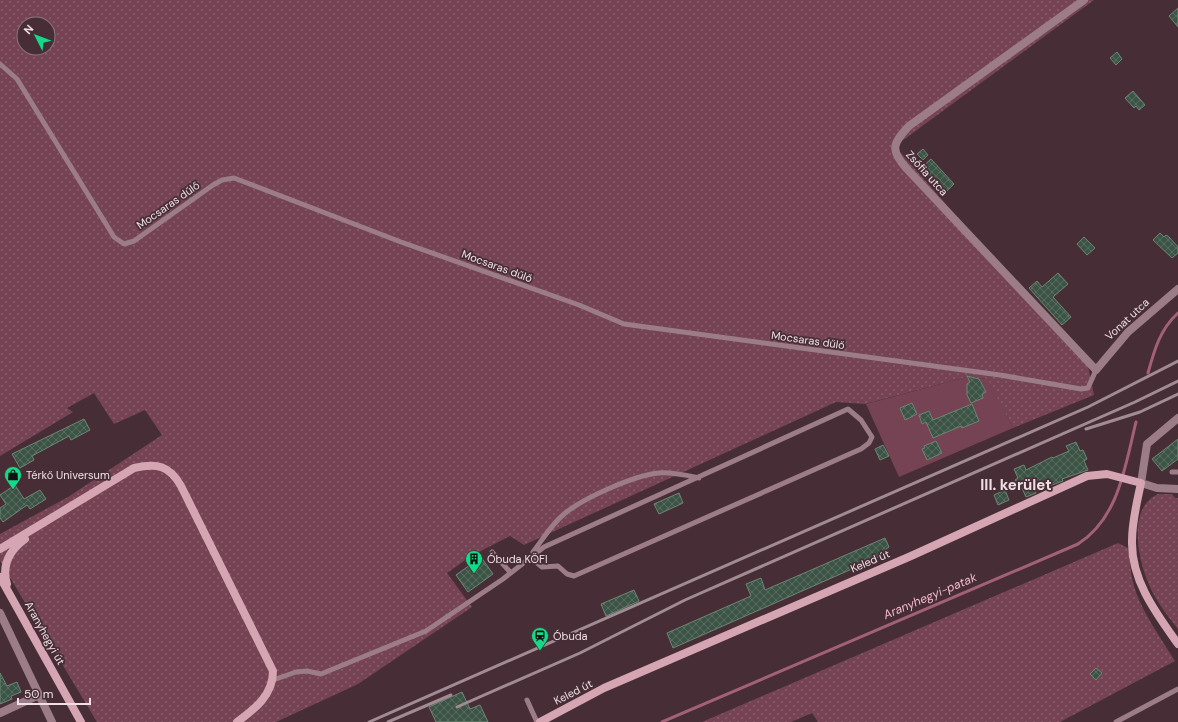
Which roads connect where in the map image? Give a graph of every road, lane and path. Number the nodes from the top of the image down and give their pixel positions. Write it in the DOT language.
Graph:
graph roads {
  1 [pos="1084,0"];
  2 [pos="0,64"];
  3 [pos="1178,289"];
  4 [pos="1096,370"];
  5 [pos="1178,418"];
  6 [pos="1172,472"];
  7 [pos="1178,472"];
  8 [pos="698,478"];
  9 [pos="1140,483"];
  10 [pos="1178,489"];
  11 [pos="54,517"];
  12 [pos="0,549"];
  13 [pos="492,552"];
  14 [pos="530,556"];
  15 [pos="511,573"];
  16 [pos="0,577"];
  17 [pos="9,592"];
  18 [pos="0,613"];
  19 [pos="1178,644"];
  20 [pos="273,680"];
  21 [pos="1178,689"];
  22 [pos="39,695"];
  23 [pos="528,700"];
  24 [pos="0,713"];
  25 [pos="52,722"];
  26 [pos="81,722"];
  27 [pos="237,722"];
  28 [pos="538,722"];
  29 [pos="1116,722"];
  1 -- 4 [label="street, Zsófia utca"];
  2 -- 4 [label="lane, Mocsaras dűlő"];
  3 -- 4 [label="street, Vonat utca"];
  5 -- 9 [label="street"];
  6 -- 7 [label="lane"];
  8 -- 14 [label="lane"];
  8 -- 14 [label="lane"];
  8 -- 14 [label="lane"];
  9 -- 10 [label="street"];
  9 -- 19 [label="street"];
  9 -- 28 [label="street, Keled út"];
  11 -- 12 [label="street"];
  11 -- 17 [label="street"];
  11 -- 20 [label="street"];
  13 -- 15 [label="lane"];
  14 -- 15 [label="lane"];
  15 -- 20 [label="lane"];
  16 -- 17 [label="street, Aranyhegyi út"];
  17 -- 26 [label="street, Aranyhegyi út"];
  18 -- 22 [label="street"];
  20 -- 27 [label="street"];
  21 -- 29 [label="lane"];
  22 -- 24 [label="street"];
  22 -- 25 [label="street"];
  23 -- 28 [label="lane"];
}
